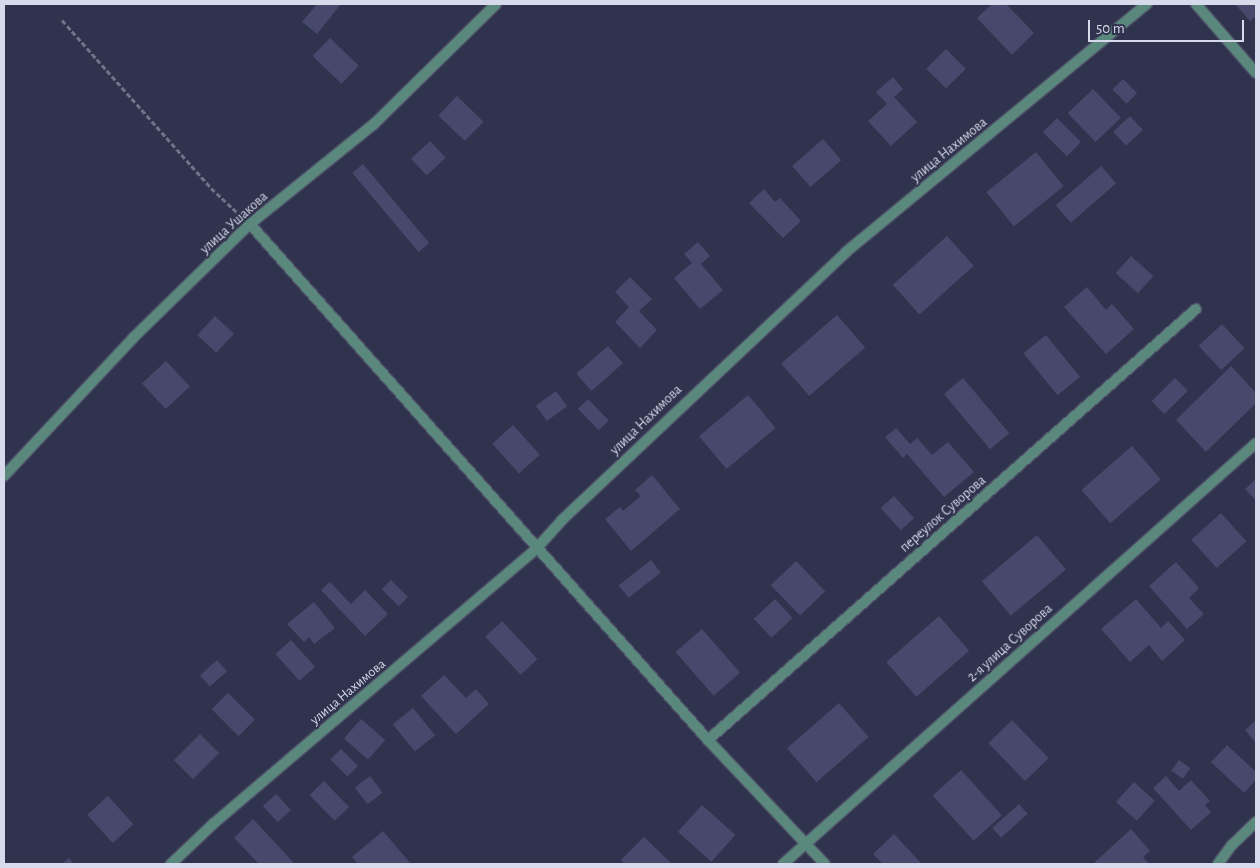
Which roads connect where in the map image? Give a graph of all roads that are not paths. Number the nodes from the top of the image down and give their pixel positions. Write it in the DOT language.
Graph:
graph roads {
  1 [pos="496,4"];
  2 [pos="1147,4"];
  3 [pos="1196,4"];
  4 [pos="1256,73"];
  5 [pos="250,224"];
  6 [pos="1196,309"];
  7 [pos="1256,443"];
  8 [pos="4,476"];
  9 [pos="536,549"];
  10 [pos="708,740"];
  11 [pos="1256,822"];
  12 [pos="806,843"];
  13 [pos="171,864"];
  14 [pos="783,864"];
  15 [pos="825,864"];
  16 [pos="1218,864"];
  1 -- 5 [label="street, улица Ушакова"];
  2 -- 9 [label="street, улица Нахимова"];
  3 -- 4 [label="street"];
  5 -- 8 [label="street, улица Ушакова"];
  5 -- 9 [label="street"];
  6 -- 10 [label="street, переулок Суворова"];
  7 -- 12 [label="street, 2-я улица Суворова"];
  9 -- 10 [label="street"];
  9 -- 13 [label="street, улица Нахимова"];
  10 -- 12 [label="street"];
  11 -- 16 [label="street"];
  12 -- 14 [label="street, 2-я улица Суворова"];
  12 -- 15 [label="street"];
}
